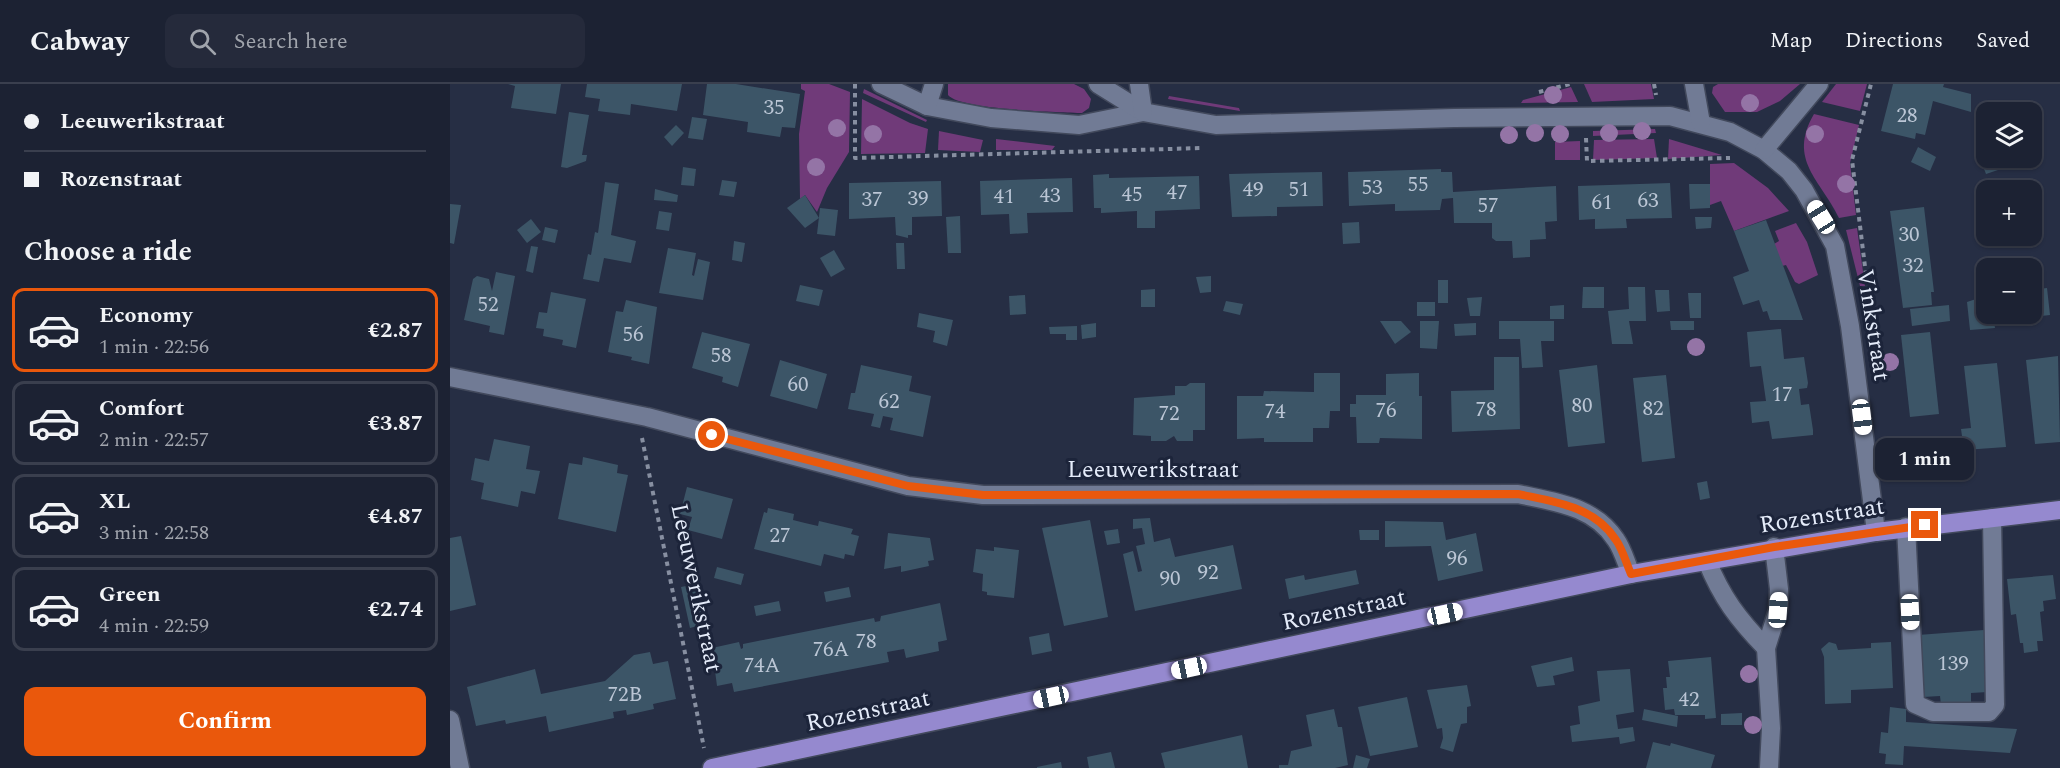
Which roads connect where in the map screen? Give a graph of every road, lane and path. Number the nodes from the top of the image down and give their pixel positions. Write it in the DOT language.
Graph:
graph roads {
  1 [pos="855,84"];
  2 [pos="881,84"];
  3 [pos="934,84"];
  4 [pos="1098,84"];
  5 [pos="1139,84"];
  6 [pos="1694,84"];
  7 [pos="1819,84"];
  8 [pos="1871,84"];
  9 [pos="927,106"];
  10 [pos="1143,112"];
  11 [pos="1585,117"];
  12 [pos="1701,123"];
  13 [pos="1206,148"];
  14 [pos="1764,150"];
  15 [pos="1735,158"];
  16 [pos="1845,299"];
  17 [pos="450,377"];
  18 [pos="647,417"];
  19 [pos="2060,510"];
  20 [pos="1992,518"];
  21 [pos="1906,527"];
  22 [pos="1876,531"];
  23 [pos="1774,547"];
  24 [pos="1707,561"];
  25 [pos="1631,574"];
  26 [pos="1766,648"];
  27 [pos="450,720"];
  28 [pos="709,762"];
  29 [pos="460,768"];
  30 [pos="1769,768"];
  1 -- 13 [label="path"];
  2 -- 9 [label="street"];
  3 -- 9 [label="street"];
  4 -- 10 [label="street"];
  5 -- 10 [label="street"];
  6 -- 12 [label="street"];
  7 -- 14 [label="street"];
  8 -- 16 [label="path"];
  9 -- 10 [label="street"];
  10 -- 11 [label="street, Vinkstraat"];
  11 -- 12 [label="street, Vinkstraat"];
  11 -- 15 [label="path"];
  12 -- 14 [label="street, Vinkstraat"];
  14 -- 16 [label="street, Vinkstraat"];
  16 -- 22 [label="street, Vinkstraat"];
  17 -- 18 [label="street, Leeuwerikstraat"];
  18 -- 25 [label="street, Leeuwerikstraat"];
  18 -- 28 [label="path, Leeuwerikstraat"];
  19 -- 20 [label="main road, Rozenstraat"];
  20 -- 21 [label="main road, Rozenstraat"];
  20 -- 21 [label="street"];
  21 -- 22 [label="main road, Rozenstraat"];
  22 -- 23 [label="main road, Rozenstraat"];
  23 -- 24 [label="main road, Rozenstraat"];
  23 -- 26 [label="street"];
  24 -- 25 [label="main road, Rozenstraat"];
  24 -- 26 [label="street"];
  25 -- 28 [label="main road, Rozenstraat"];
  26 -- 30 [label="street"];
  27 -- 29 [label="street"];
}
